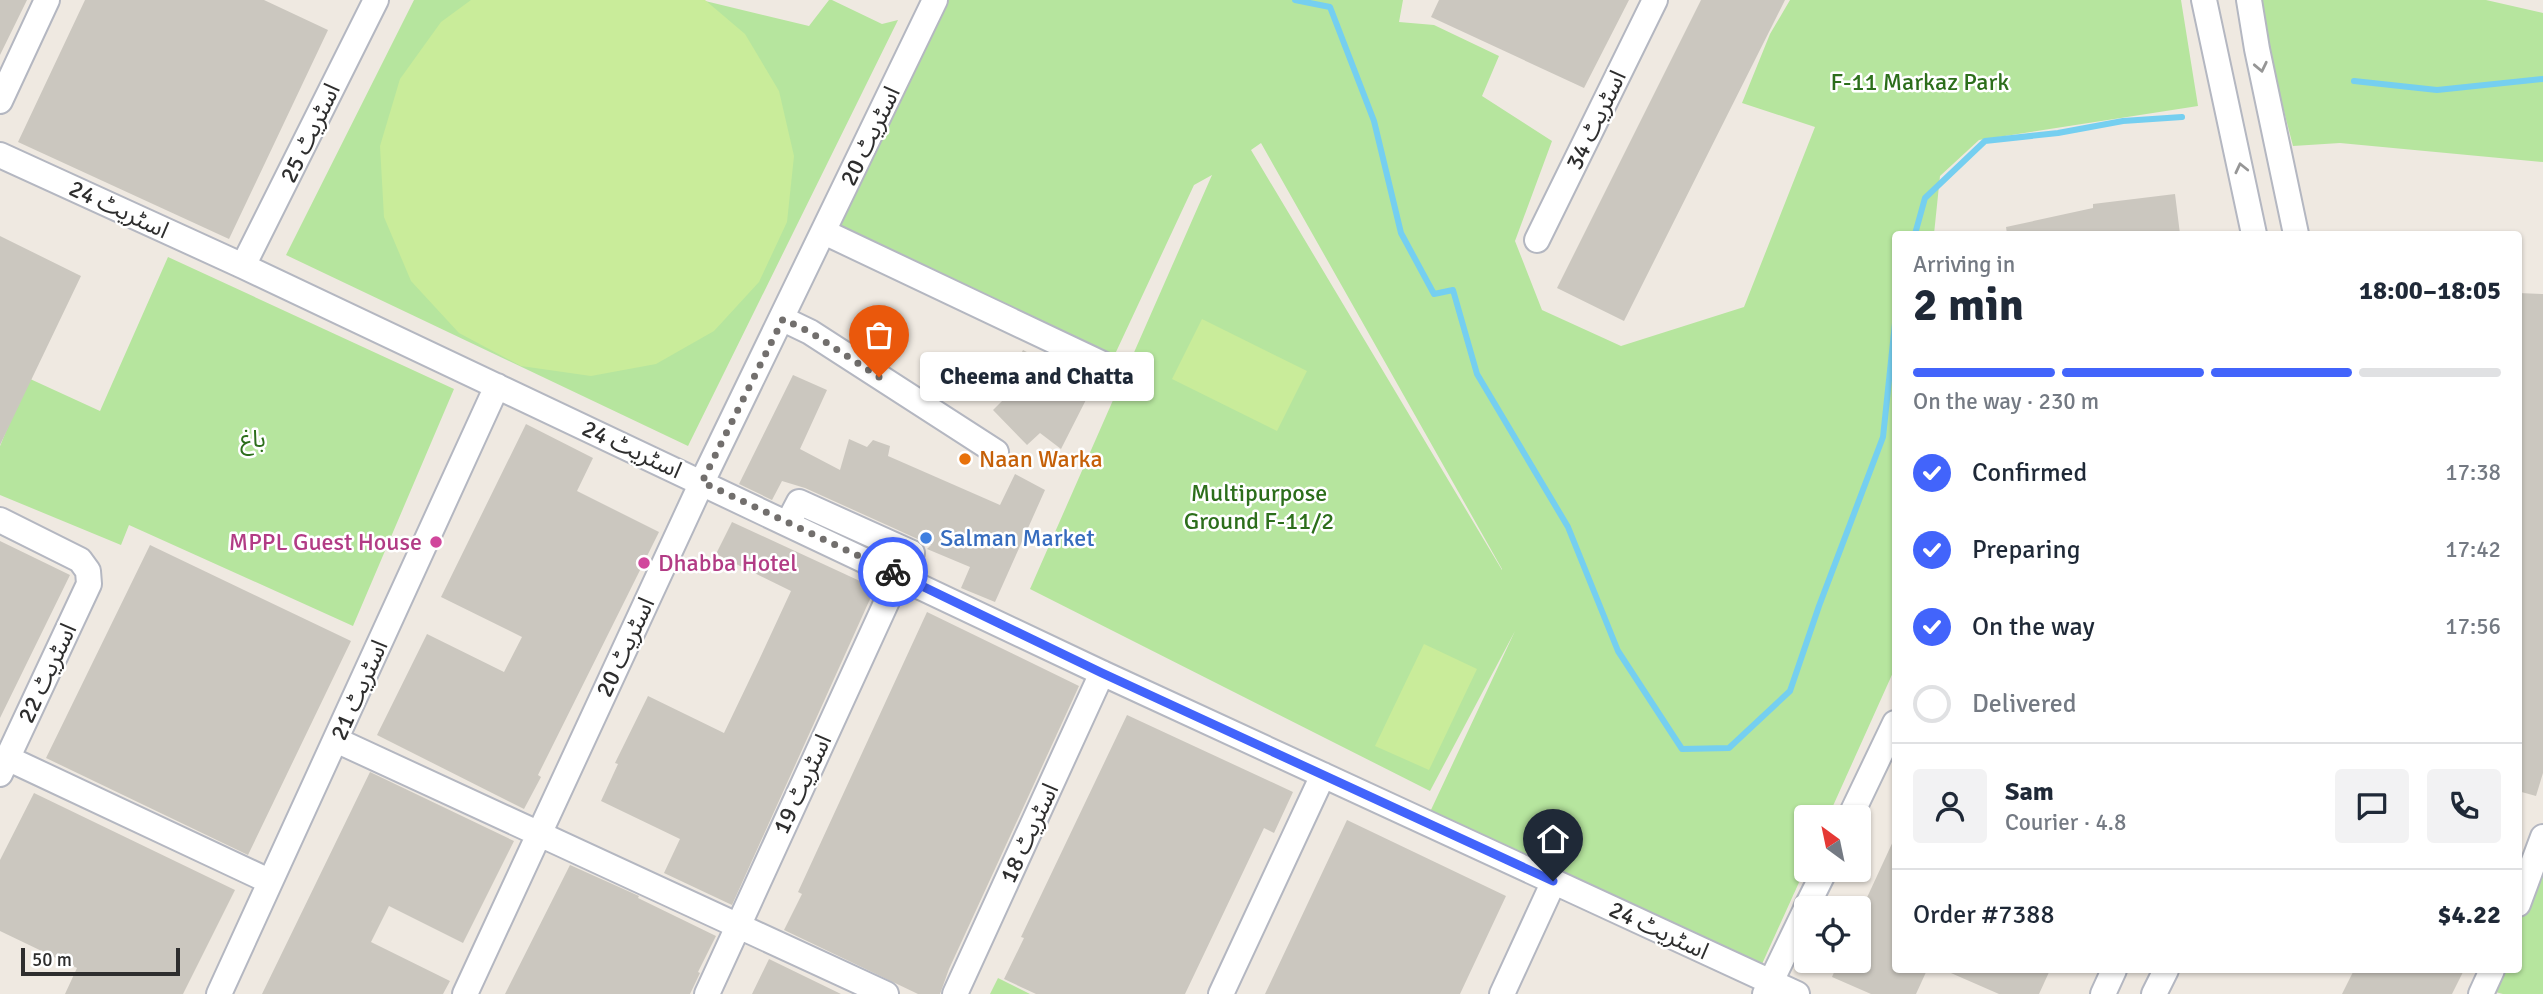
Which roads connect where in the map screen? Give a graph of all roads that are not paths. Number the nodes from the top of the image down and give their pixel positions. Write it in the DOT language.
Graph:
graph roads {
  1 [pos="47,0"];
  2 [pos="376,0"];
  3 [pos="1656,0"];
  4 [pos="2204,0"];
  5 [pos="2249,0"];
  6 [pos="932,1"];
  7 [pos="0,101"];
  8 [pos="0,155"];
  9 [pos="2253,231"];
  10 [pos="2295,231"];
  11 [pos="824,232"];
  12 [pos="1537,240"];
  13 [pos="243,266"];
  14 [pos="783,319"];
  15 [pos="1109,367"];
  16 [pos="497,386"];
  17 [pos="996,452"];
  18 [pos="702,482"];
  19 [pos="0,520"];
  20 [pos="899,575"];
  21 [pos="1102,673"];
  22 [pos="1892,729"];
  23 [pos="336,740"];
  24 [pos="4,766"];
  25 [pos="1323,775"];
  26 [pos="1856,805"];
  27 [pos="539,833"];
  28 [pos="2543,837"];
  29 [pos="269,881"];
  30 [pos="1553,881"];
  31 [pos="2522,893"];
  32 [pos="738,925"];
  33 [pos="1794,934"];
  34 [pos="2113,973"];
  35 [pos="2164,973"];
  36 [pos="1768,988"];
  37 [pos="219,994"];
  38 [pos="465,994"];
  39 [pos="707,994"];
  40 [pos="886,994"];
  41 [pos="955,994"];
  42 [pos="1221,994"];
  43 [pos="1502,994"];
  44 [pos="1797,994"];
  45 [pos="2103,994"];
  46 [pos="2154,994"];
  1 -- 7 [label="street"];
  2 -- 13 [label="street, اسٹریٹ 25"];
  3 -- 12 [label="street, اسٹریٹ 34"];
  9 -- 4 [label="street, one-way"];
  5 -- 10 [label="street, one-way"];
  6 -- 11 [label="street, اسٹریٹ 20"];
  8 -- 13 [label="street, اسٹریٹ 24"];
  11 -- 14 [label="street, اسٹریٹ 20"];
  11 -- 15 [label="street"];
  13 -- 16 [label="street, اسٹریٹ 24"];
  14 -- 17 [label="street"];
  14 -- 18 [label="street, اسٹریٹ 20"];
  16 -- 18 [label="street, اسٹریٹ 24"];
  16 -- 23 [label="street, اسٹریٹ 21"];
  18 -- 20 [label="street, اسٹریٹ 24"];
  18 -- 27 [label="street, اسٹریٹ 20"];
  19 -- 24 [label="street, اسٹریٹ 22"];
  20 -- 21 [label="street, اسٹریٹ 24"];
  20 -- 32 [label="street, اسٹریٹ 19"];
  21 -- 25 [label="street, اسٹریٹ 24"];
  21 -- 41 [label="street, اسٹریٹ 18"];
  22 -- 26 [label="street"];
  23 -- 27 [label="street"];
  23 -- 29 [label="street, اسٹریٹ 21"];
  24 -- 29 [label="street"];
  25 -- 30 [label="street, اسٹریٹ 24"];
  25 -- 42 [label="street"];
  27 -- 32 [label="street"];
  27 -- 38 [label="street, اسٹریٹ 20"];
  28 -- 31 [label="street"];
  29 -- 37 [label="street, اسٹریٹ 21"];
  30 -- 36 [label="street, اسٹریٹ 24"];
  30 -- 43 [label="street"];
  32 -- 39 [label="street, اسٹریٹ 19"];
  32 -- 40 [label="street"];
  33 -- 36 [label="street"];
  34 -- 45 [label="street"];
  35 -- 46 [label="street"];
  36 -- 44 [label="street, اسٹریٹ 24"];
}
